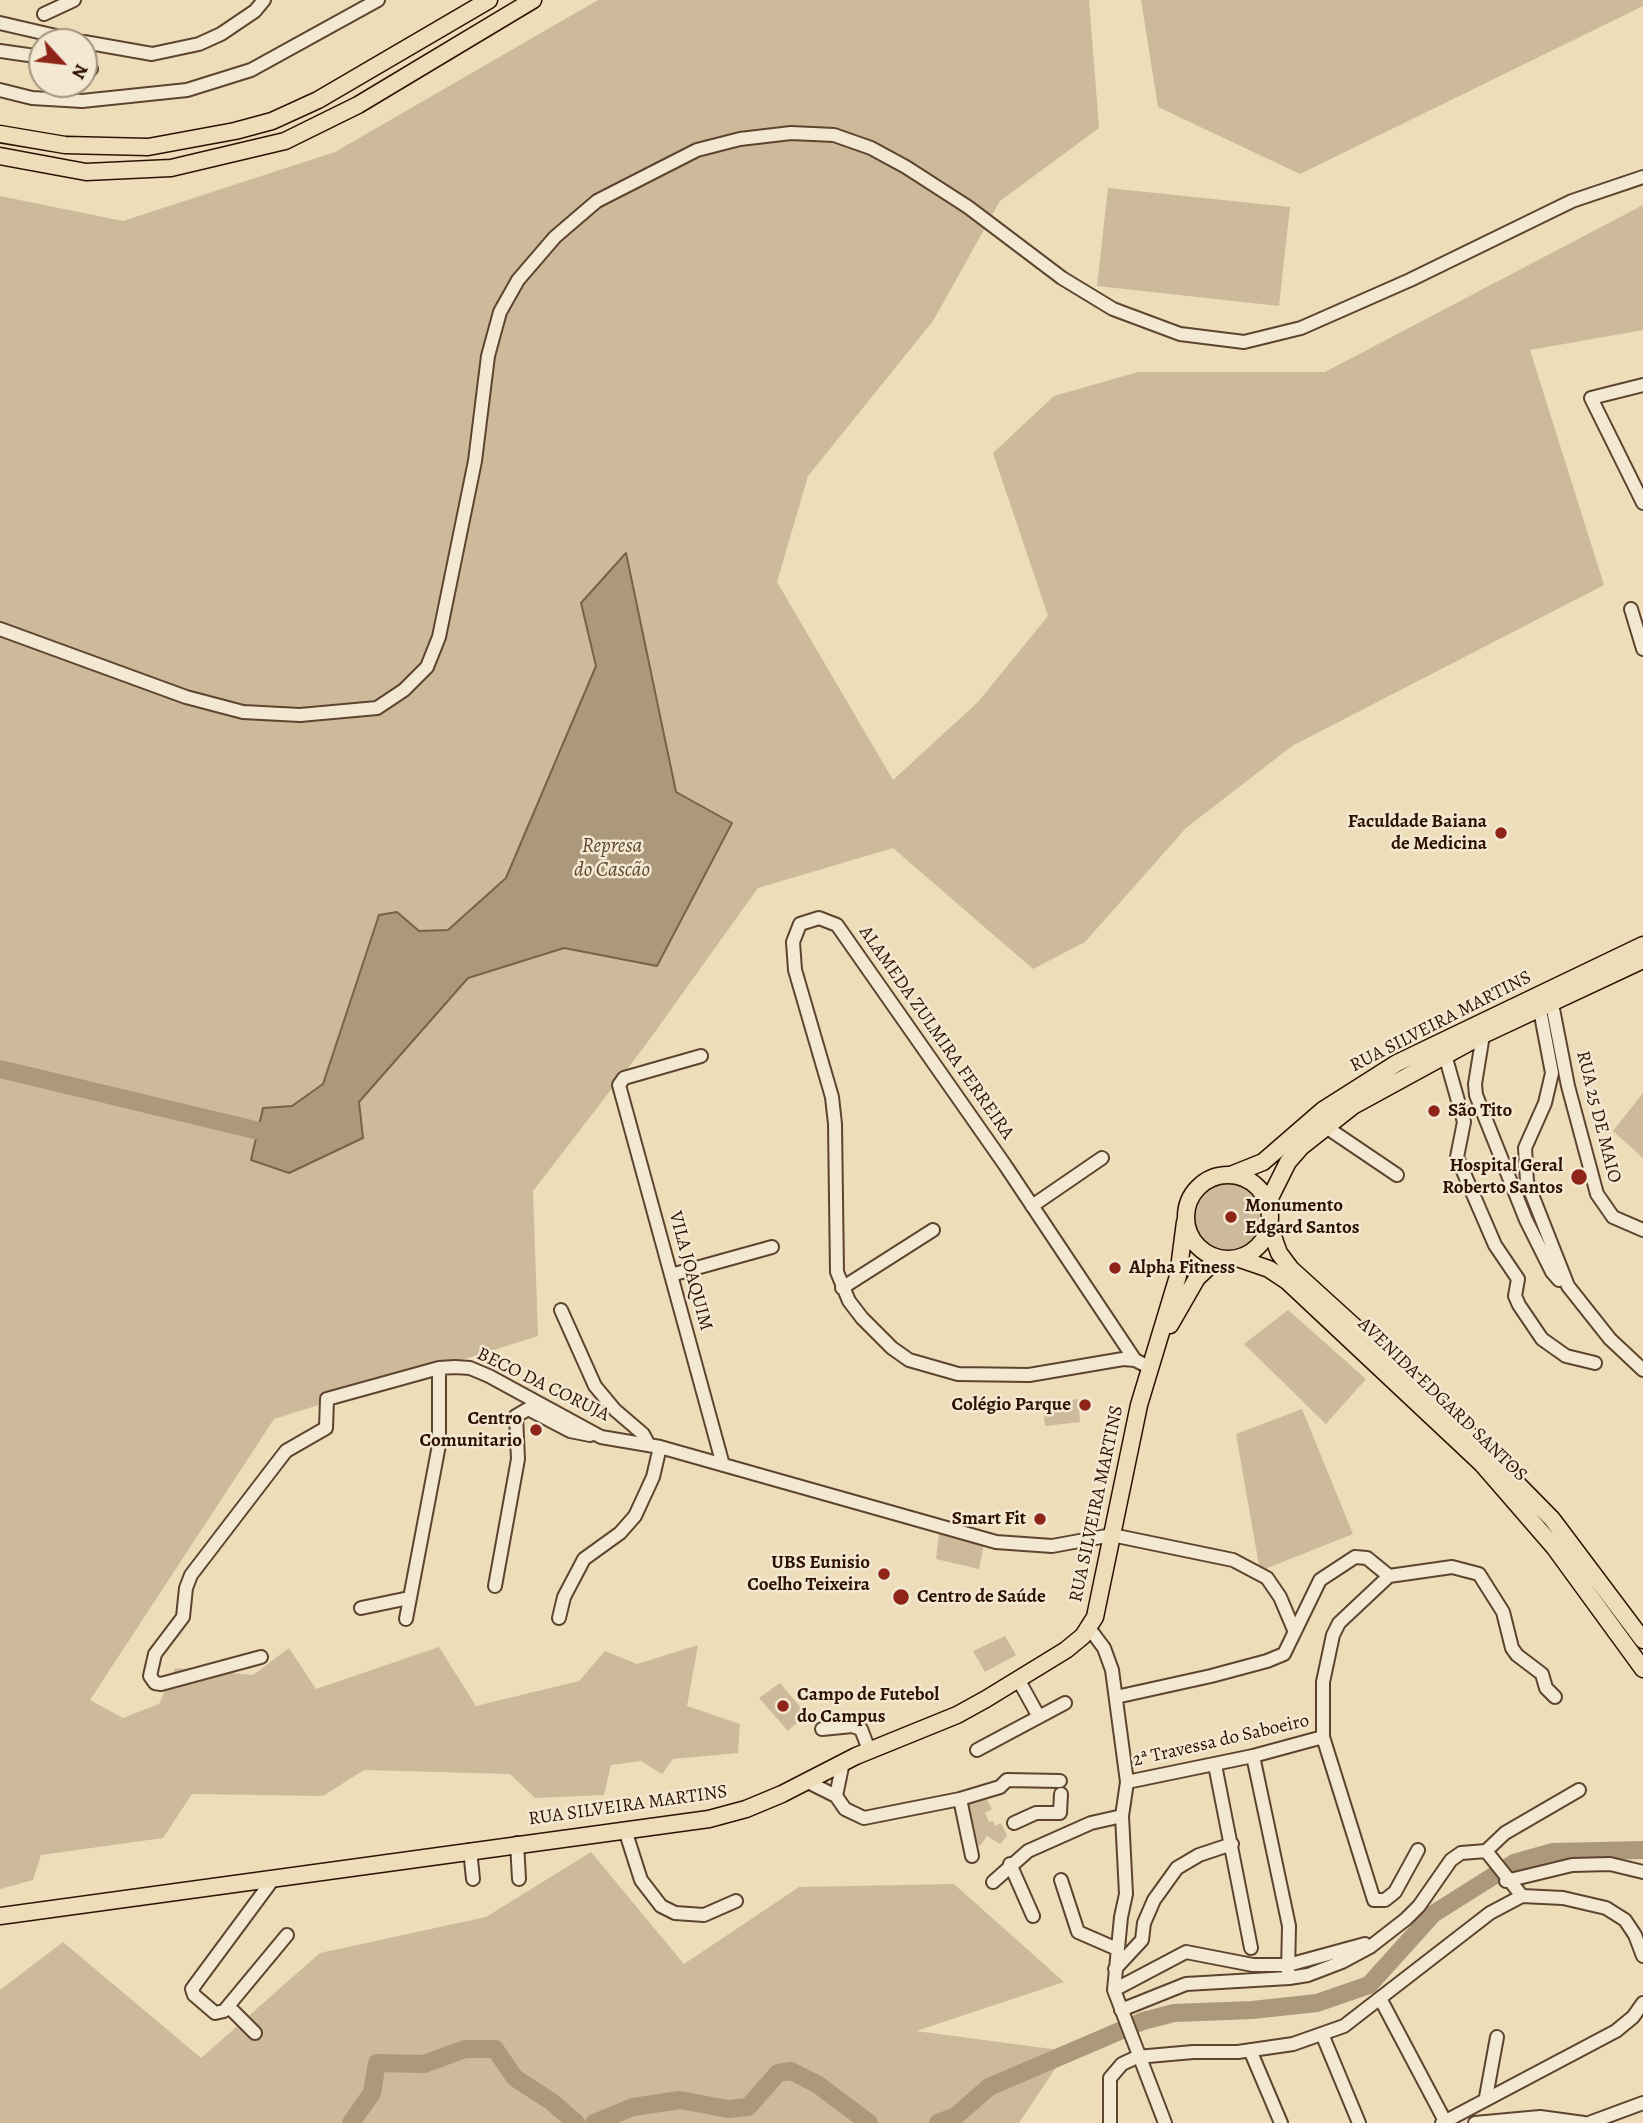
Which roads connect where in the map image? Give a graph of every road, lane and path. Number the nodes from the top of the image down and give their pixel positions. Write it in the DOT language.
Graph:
graph roads {
  1 [pos="74,0"];
  2 [pos="264,0"];
  3 [pos="378,0"];
  4 [pos="489,0"];
  5 [pos="533,0"];
  6 [pos="44,13"];
  7 [pos="0,23"];
  8 [pos="28,29"];
  9 [pos="98,45"];
  10 [pos="0,51"];
  11 [pos="28,55"];
  12 [pos="0,90"];
  13 [pos="0,134"];
  14 [pos="0,156"];
  15 [pos="1643,177"];
  16 [pos="1643,385"];
  17 [pos="1642,499"];
  18 [pos="1632,609"];
  19 [pos="0,629"];
  20 [pos="1641,632"];
  21 [pos="1643,649"];
  22 [pos="1643,945"];
  23 [pos="1643,960"];
  24 [pos="1545,1002"];
  25 [pos="1483,1035"];
  26 [pos="1445,1055"];
  27 [pos="701,1056"];
  28 [pos="1326,1127"];
  29 [pos="1102,1158"];
  30 [pos="1233,1174"];
  31 [pos="1397,1175"];
  32 [pos="1268,1202"];
  33 [pos="1032,1206"];
  34 [pos="1185,1222"];
  35 [pos="1269,1225"];
  36 [pos="933,1230"];
  37 [pos="1643,1230"];
  38 [pos="772,1247"];
  39 [pos="1218,1258"];
  40 [pos="1237,1258"];
  41 [pos="671,1275"];
  42 [pos="1568,1286"];
  43 [pos="842,1288"];
  44 [pos="561,1310"];
  45 [pos="1160,1338"];
  46 [pos="1595,1363"];
  47 [pos="1142,1364"];
  48 [pos="439,1368"];
  49 [pos="1643,1370"];
  50 [pos="601,1437"];
  51 [pos="655,1446"];
  52 [pos="723,1465"];
  53 [pos="1112,1535"];
  54 [pos="1390,1576"];
  55 [pos="495,1586"];
  56 [pos="409,1598"];
  57 [pos="361,1608"];
  58 [pos="559,1618"];
  59 [pos="406,1619"];
  60 [pos="1089,1628"];
  61 [pos="1294,1630"];
  62 [pos="1643,1640"];
  63 [pos="261,1657"];
  64 [pos="1643,1669"];
  65 [pos="1018,1679"];
  66 [pos="1116,1697"];
  67 [pos="1555,1697"];
  68 [pos="1065,1703"];
  69 [pos="1039,1717"];
  70 [pos="822,1729"];
  71 [pos="1323,1737"];
  72 [pos="869,1750"];
  73 [pos="976,1750"];
  74 [pos="1253,1756"];
  75 [pos="843,1762"];
  76 [pos="1215,1765"];
  77 [pos="1060,1780"];
  78 [pos="806,1782"];
  79 [pos="1127,1782"];
  80 [pos="1579,1790"];
  81 [pos="1062,1794"];
  82 [pos="836,1796"];
  83 [pos="960,1799"];
  84 [pos="1122,1816"];
  85 [pos="1014,1823"];
  86 [pos="625,1830"];
  87 [pos="517,1843"];
  88 [pos="1232,1844"];
  89 [pos="470,1850"];
  90 [pos="1418,1850"];
  91 [pos="1486,1851"];
  92 [pos="972,1856"];
  93 [pos="1010,1864"];
  94 [pos="1643,1872"];
  95 [pos="274,1878"];
  96 [pos="473,1879"];
  97 [pos="519,1879"];
  98 [pos="1061,1880"];
  99 [pos="1506,1881"];
  100 [pos="993,1882"];
  101 [pos="1522,1896"];
  102 [pos="736,1901"];
  103 [pos="0,1916"];
  104 [pos="1034,1916"];
  105 [pos="287,1935"];
  106 [pos="1251,1948"];
  107 [pos="1117,1949"];
  108 [pos="1643,1956"];
  109 [pos="1114,1970"];
  110 [pos="1289,1972"];
  111 [pos="1114,1990"];
  112 [pos="1381,2000"];
  113 [pos="1643,2003"];
  114 [pos="229,2007"];
  115 [pos="1121,2010"];
  116 [pos="255,2033"];
  117 [pos="1322,2034"];
  118 [pos="1497,2037"];
  119 [pos="1250,2050"];
  120 [pos="1137,2057"];
  121 [pos="1486,2097"];
  122 [pos="1643,2103"];
  123 [pos="1443,2122"];
  124 [pos="1110,2123"];
  125 [pos="1164,2123"];
  126 [pos="1281,2123"];
  127 [pos="1359,2123"];
  128 [pos="1475,2123"];
  129 [pos="1587,2123"];
  1 -- 6 [label="street"];
  2 -- 9 [label="street"];
  3 -- 12 [label="street"];
  4 -- 13 [label="main road"];
  5 -- 14 [label="main road"];
  7 -- 8 [label="street"];
  10 -- 11 [label="street"];
  15 -- 19 [label="street"];
  16 -- 17 [label="street"];
  18 -- 20 [label="street"];
  20 -- 21 [label="street"];
  22 -- 24 [label="main road, RUA SILVEIRA MARTINS"];
  23 -- 24 [label="main road, RUA SILVEIRA MARTINS"];
  24 -- 25 [label="main road, RUA SILVEIRA MARTINS"];
  24 -- 30 [label="main road, RUA SILVEIRA MARTINS"];
  24 -- 37 [label="street, RUA 25 DE MAIO"];
  24 -- 42 [label="street, RUA 25 DE MAIO"];
  25 -- 26 [label="main road, RUA SILVEIRA MARTINS"];
  25 -- 42 [label="street"];
  26 -- 28 [label="main road, RUA SILVEIRA MARTINS"];
  26 -- 46 [label="street"];
  27 -- 41 [label="street, VILA JOAQUIM"];
  28 -- 31 [label="street"];
  28 -- 32 [label="main road, RUA SILVEIRA MARTINS"];
  29 -- 33 [label="street"];
  30 -- 32 [label="main road"];
  30 -- 34 [label="main road"];
  32 -- 35 [label="main road"];
  33 -- 43 [label="street, ALAMEDA ZULMIRA FERREIRA"];
  33 -- 47 [label="street, ALAMEDA ZULMIRA FERREIRA"];
  34 -- 39 [label="main road"];
  34 -- 45 [label="main road, RUA SILVEIRA MARTINS"];
  35 -- 40 [label="main road"];
  35 -- 62 [label="main road, AVENIDA EDGARD SANTOS"];
  36 -- 43 [label="street"];
  38 -- 41 [label="street"];
  39 -- 40 [label="main road"];
  39 -- 45 [label="main road, RUA SILVEIRA MARTINS"];
  40 -- 64 [label="main road, AVENIDA EDGARD SANTOS"];
  41 -- 52 [label="street, VILA JOAQUIM"];
  42 -- 49 [label="street, RUA 25 DE MAIO"];
  43 -- 47 [label="street, ALAMEDA ZULMIRA FERREIRA"];
  44 -- 51 [label="street"];
  45 -- 47 [label="main road, RUA SILVEIRA MARTINS"];
  47 -- 53 [label="main road, RUA SILVEIRA MARTINS"];
  48 -- 50 [label="street, BECO DA CORUJA"];
  48 -- 56 [label="street"];
  48 -- 63 [label="street, BECO DA CORUJA"];
  50 -- 51 [label="street, BECO DA CORUJA"];
  50 -- 55 [label="street"];
  51 -- 52 [label="street, BECO DA CORUJA"];
  51 -- 58 [label="street"];
  52 -- 53 [label="street, BECO DA CORUJA"];
  53 -- 60 [label="main road, RUA SILVEIRA MARTINS"];
  53 -- 61 [label="street"];
  54 -- 61 [label="street"];
  54 -- 67 [label="street"];
  54 -- 71 [label="street"];
  56 -- 57 [label="street"];
  56 -- 59 [label="street"];
  60 -- 65 [label="main road, RUA SILVEIRA MARTINS"];
  60 -- 66 [label="street"];
  61 -- 66 [label="street"];
  65 -- 69 [label="street"];
  65 -- 72 [label="main road, RUA SILVEIRA MARTINS"];
  66 -- 79 [label="street"];
  68 -- 69 [label="street"];
  69 -- 73 [label="street"];
  70 -- 72 [label="street"];
  71 -- 74 [label="street, 2ª Travessa do Saboeiro"];
  71 -- 90 [label="street"];
  72 -- 75 [label="main road, RUA SILVEIRA MARTINS"];
  74 -- 76 [label="street, 2ª Travessa do Saboeiro"];
  74 -- 110 [label="street"];
  75 -- 78 [label="main road, RUA SILVEIRA MARTINS"];
  75 -- 82 [label="street"];
  76 -- 79 [label="street, 2ª Travessa do Saboeiro"];
  76 -- 88 [label="street"];
  77 -- 83 [label="street"];
  78 -- 82 [label="street"];
  78 -- 86 [label="main road, RUA SILVEIRA MARTINS"];
  79 -- 84 [label="street"];
  80 -- 91 [label="street"];
  81 -- 85 [label="street"];
  82 -- 83 [label="street"];
  83 -- 92 [label="street"];
  84 -- 93 [label="street"];
  84 -- 107 [label="street"];
  86 -- 87 [label="main road, RUA SILVEIRA MARTINS"];
  86 -- 102 [label="street"];
  87 -- 89 [label="main road, RUA SILVEIRA MARTINS"];
  87 -- 97 [label="street"];
  88 -- 106 [label="street"];
  88 -- 109 [label="street"];
  89 -- 95 [label="main road, RUA SILVEIRA MARTINS"];
  89 -- 96 [label="street"];
  91 -- 99 [label="street"];
  91 -- 110 [label="street"];
  93 -- 100 [label="street"];
  93 -- 104 [label="street"];
  94 -- 99 [label="street"];
  95 -- 103 [label="main road, RUA SILVEIRA MARTINS"];
  95 -- 114 [label="street"];
  98 -- 107 [label="street"];
  99 -- 101 [label="street"];
  101 -- 108 [label="street"];
  101 -- 112 [label="street"];
  105 -- 114 [label="street"];
  107 -- 109 [label="street"];
  109 -- 111 [label="street"];
  110 -- 111 [label="street"];
  110 -- 115 [label="street"];
  111 -- 115 [label="street"];
  112 -- 117 [label="street"];
  112 -- 123 [label="street"];
  113 -- 121 [label="street"];
  114 -- 116 [label="street"];
  115 -- 120 [label="street"];
  117 -- 119 [label="street"];
  117 -- 127 [label="street"];
  118 -- 121 [label="street"];
  119 -- 120 [label="street"];
  119 -- 126 [label="street"];
  120 -- 124 [label="street"];
  120 -- 125 [label="street"];
  121 -- 123 [label="street"];
  122 -- 129 [label="street"];
  128 -- 129 [label="street"];
}
